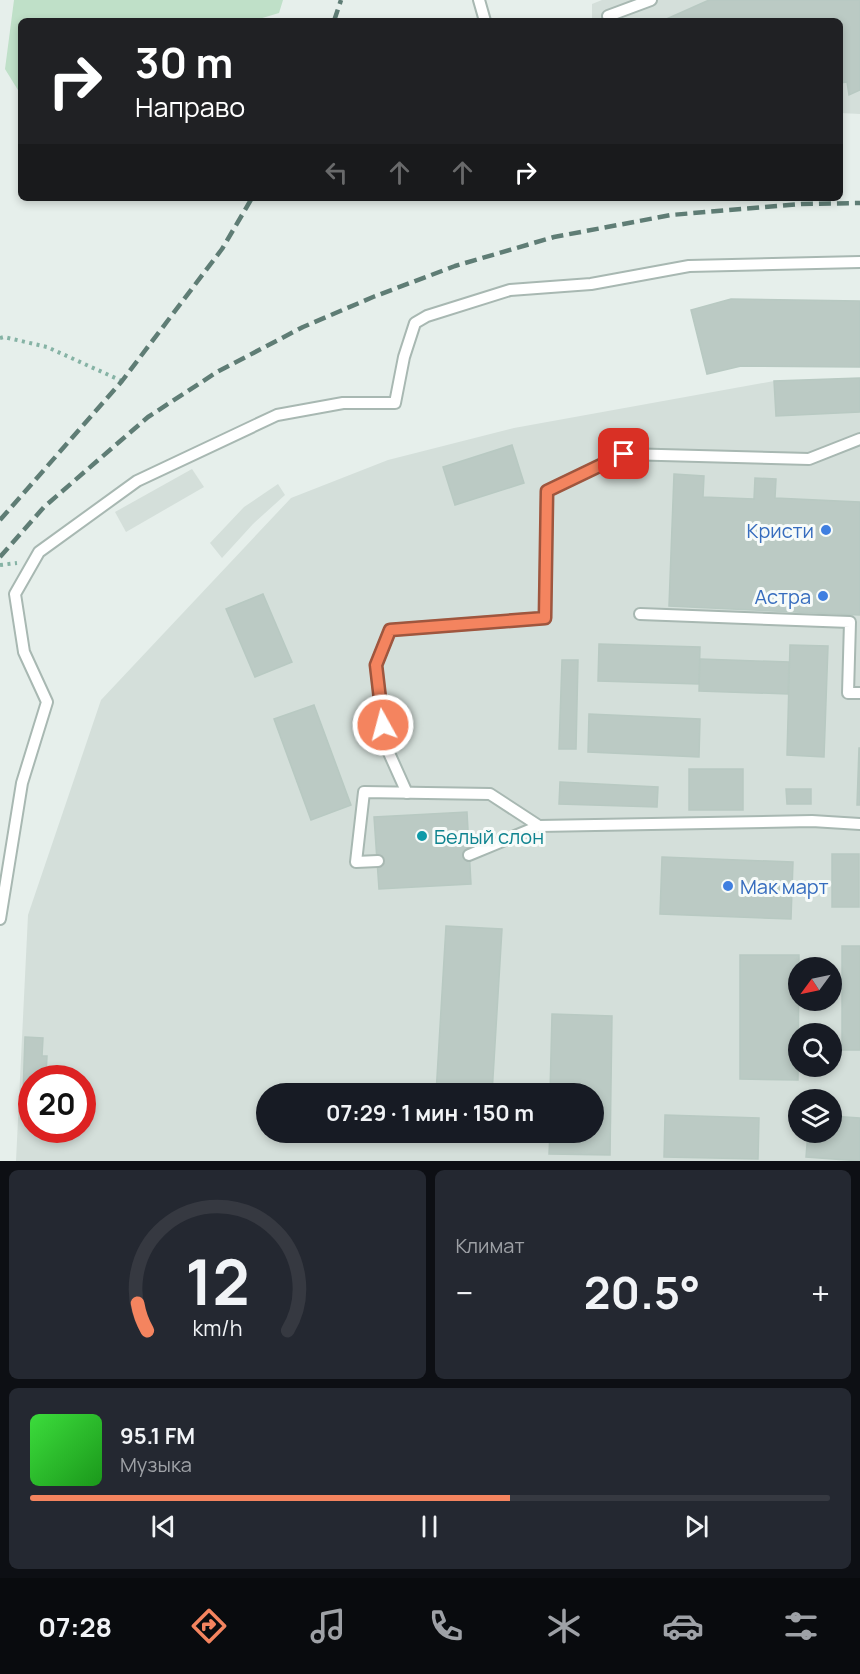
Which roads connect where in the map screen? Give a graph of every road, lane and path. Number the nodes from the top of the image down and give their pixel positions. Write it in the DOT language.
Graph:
graph roads {
  1 [pos="479,0"];
  2 [pos="651,0"];
  3 [pos="608,16"];
  4 [pos="484,18"];
  5 [pos="860,262"];
  6 [pos="0,338"];
  7 [pos="122,381"];
  8 [pos="860,439"];
  9 [pos="640,614"];
  10 [pos="860,693"];
  11 [pos="407,793"];
  12 [pos="860,824"];
  13 [pos="539,826"];
  14 [pos="469,855"];
  15 [pos="378,861"];
  16 [pos="0,919"];
  1 -- 4 [label="lane"];
  2 -- 3 [label="lane"];
  5 -- 16 [label="lane"];
  6 -- 7 [label="path"];
  8 -- 11 [label="lane"];
  9 -- 10 [label="lane"];
  11 -- 13 [label="lane"];
  11 -- 15 [label="lane"];
  12 -- 13 [label="lane"];
  13 -- 14 [label="lane"];
}
